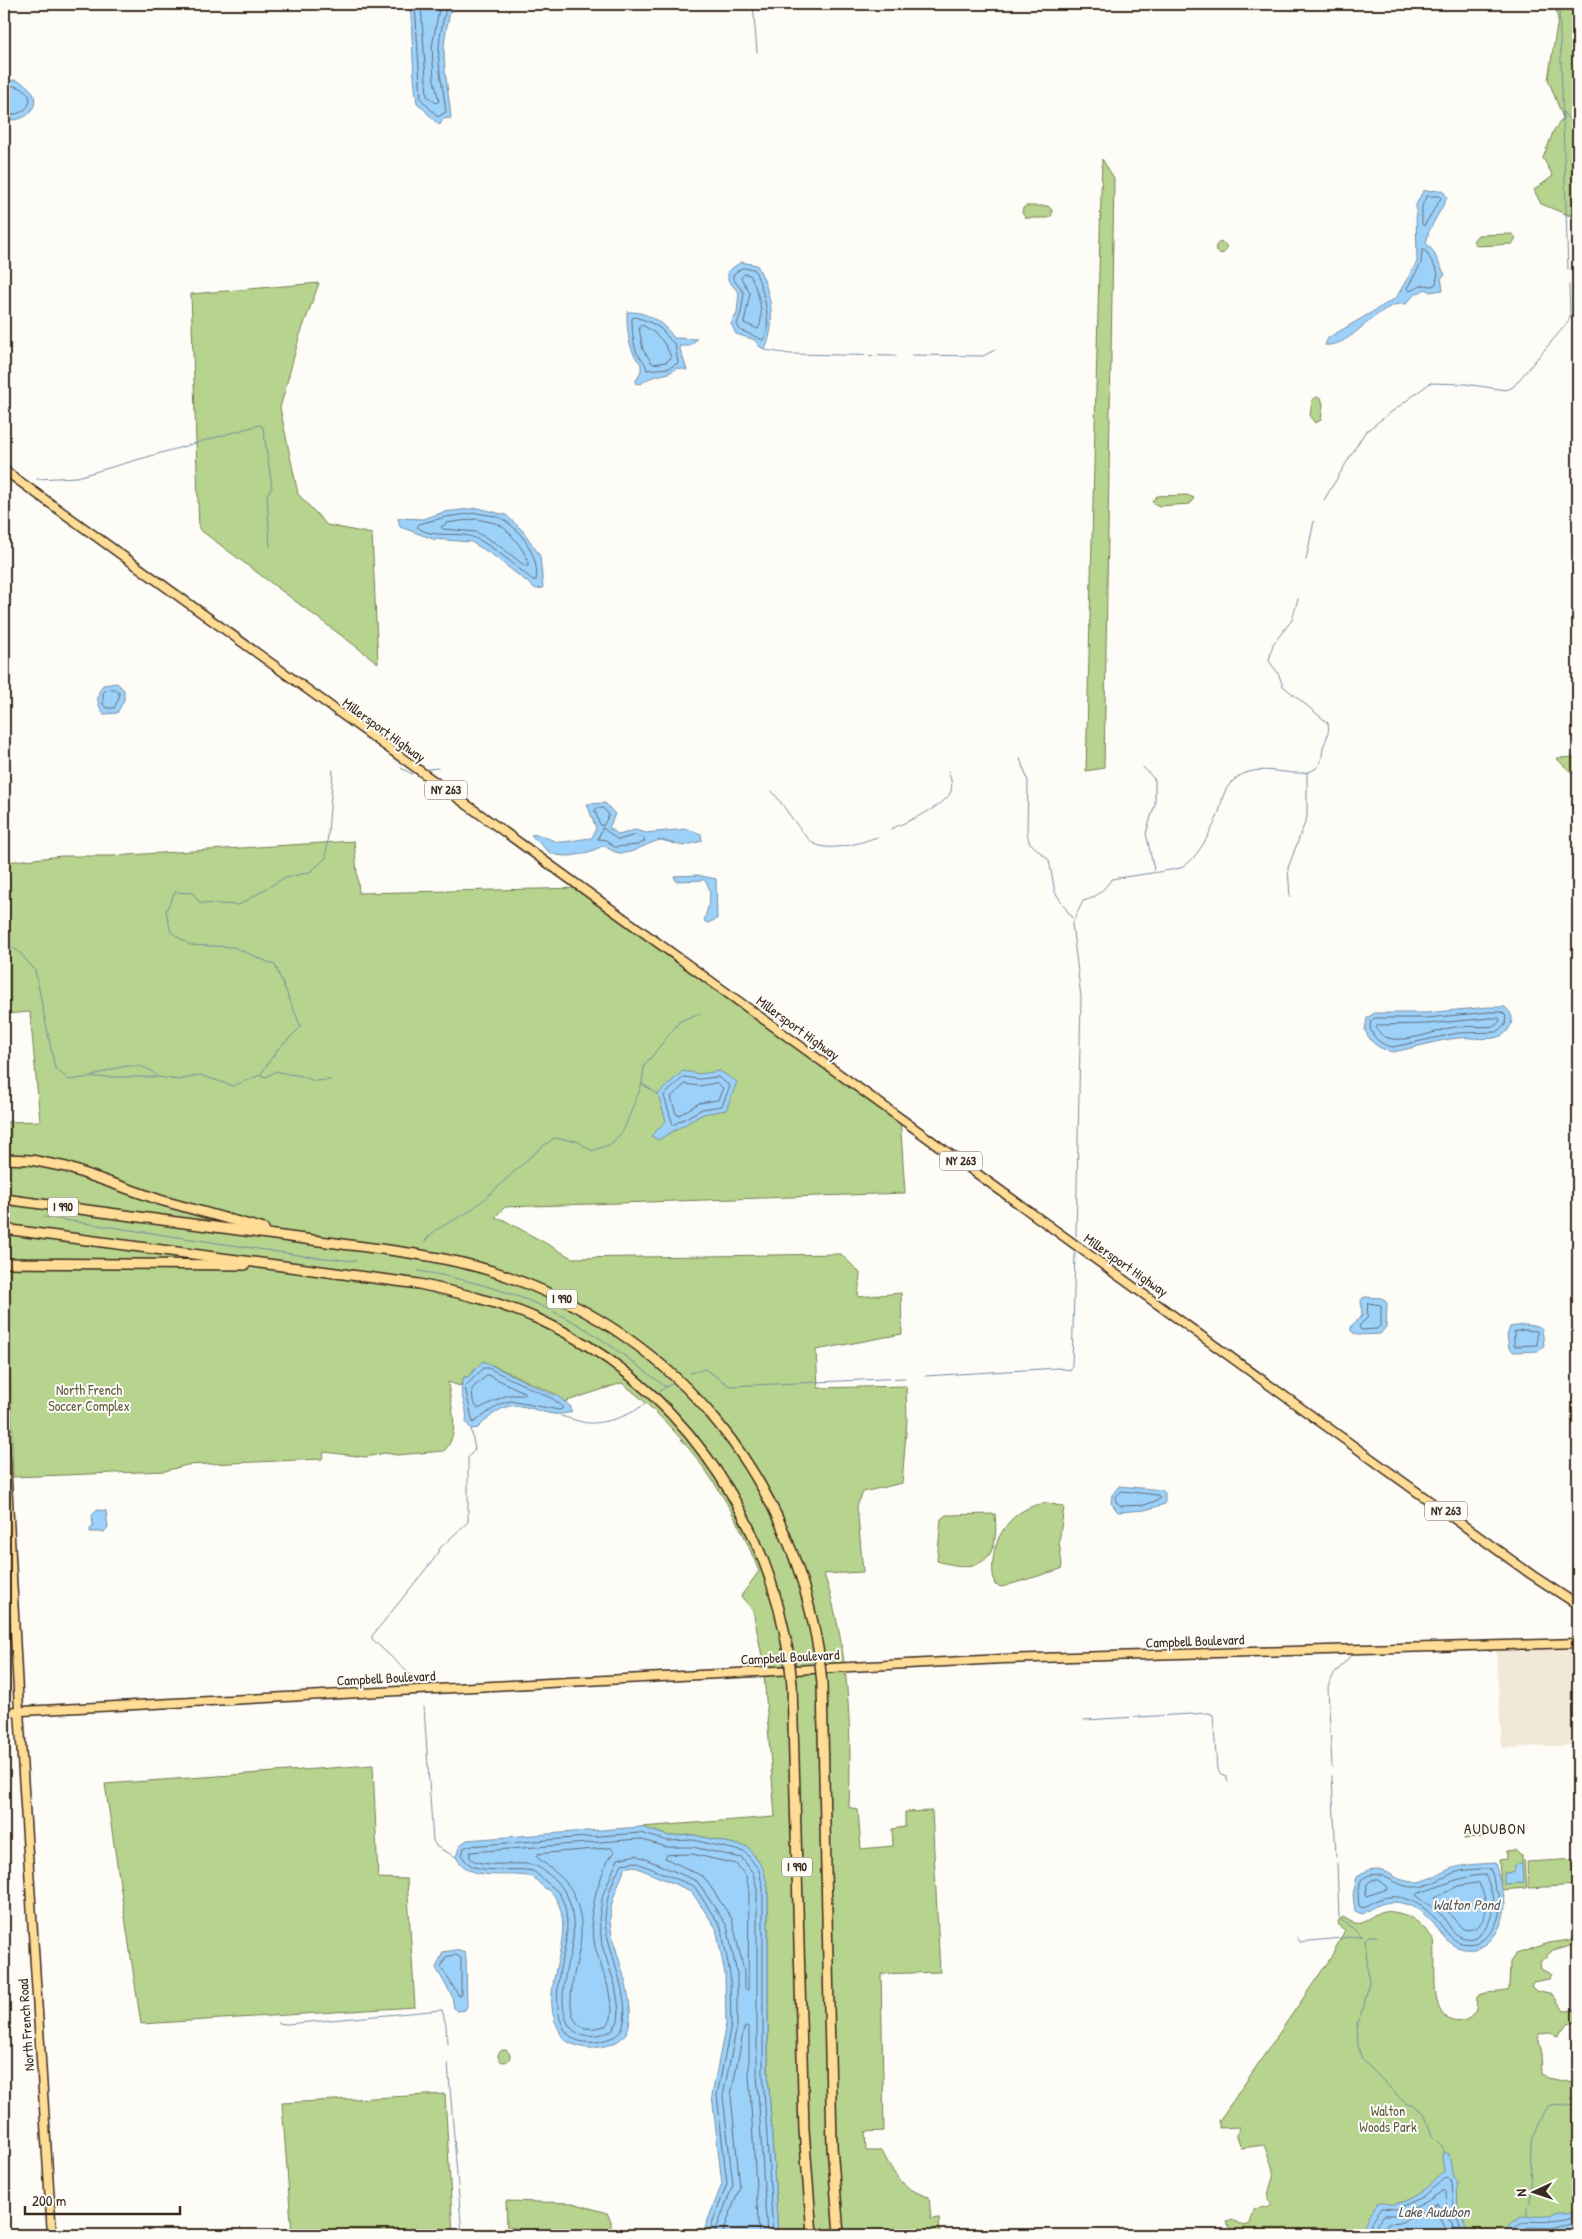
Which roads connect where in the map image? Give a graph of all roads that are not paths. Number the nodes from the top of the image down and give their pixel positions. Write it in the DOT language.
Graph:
graph roads {
  1 [pos="4,470"];
  2 [pos="4,1159"];
  3 [pos="7,1200"];
  4 [pos="4,1229"];
  5 [pos="308,1240"];
  6 [pos="4,1263"];
  7 [pos="278,1265"];
  8 [pos="4,1423"];
  9 [pos="1578,1605"];
  10 [pos="1577,1643"];
  11 [pos="19,1710"];
  12 [pos="4,1712"];
  13 [pos="52,2235"];
  14 [pos="812,2235"];
  15 [pos="839,2235"];
  1 -- 9 [label="main road, Millersport Highway / NY 263"];
  2 -- 5 [label="highway"];
  3 -- 5 [label="highway, I 990"];
  4 -- 7 [label="highway, I 990"];
  5 -- 15 [label="highway, I 990, bridge"];
  6 -- 7 [label="highway"];
  7 -- 14 [label="highway, I 990, bridge"];
  8 -- 11 [label="main road, North French Road"];
  10 -- 11 [label="main road, Campbell Boulevard"];
  11 -- 12 [label="main road, Campbell Boulevard"];
  11 -- 13 [label="main road, North French Road"];
}
